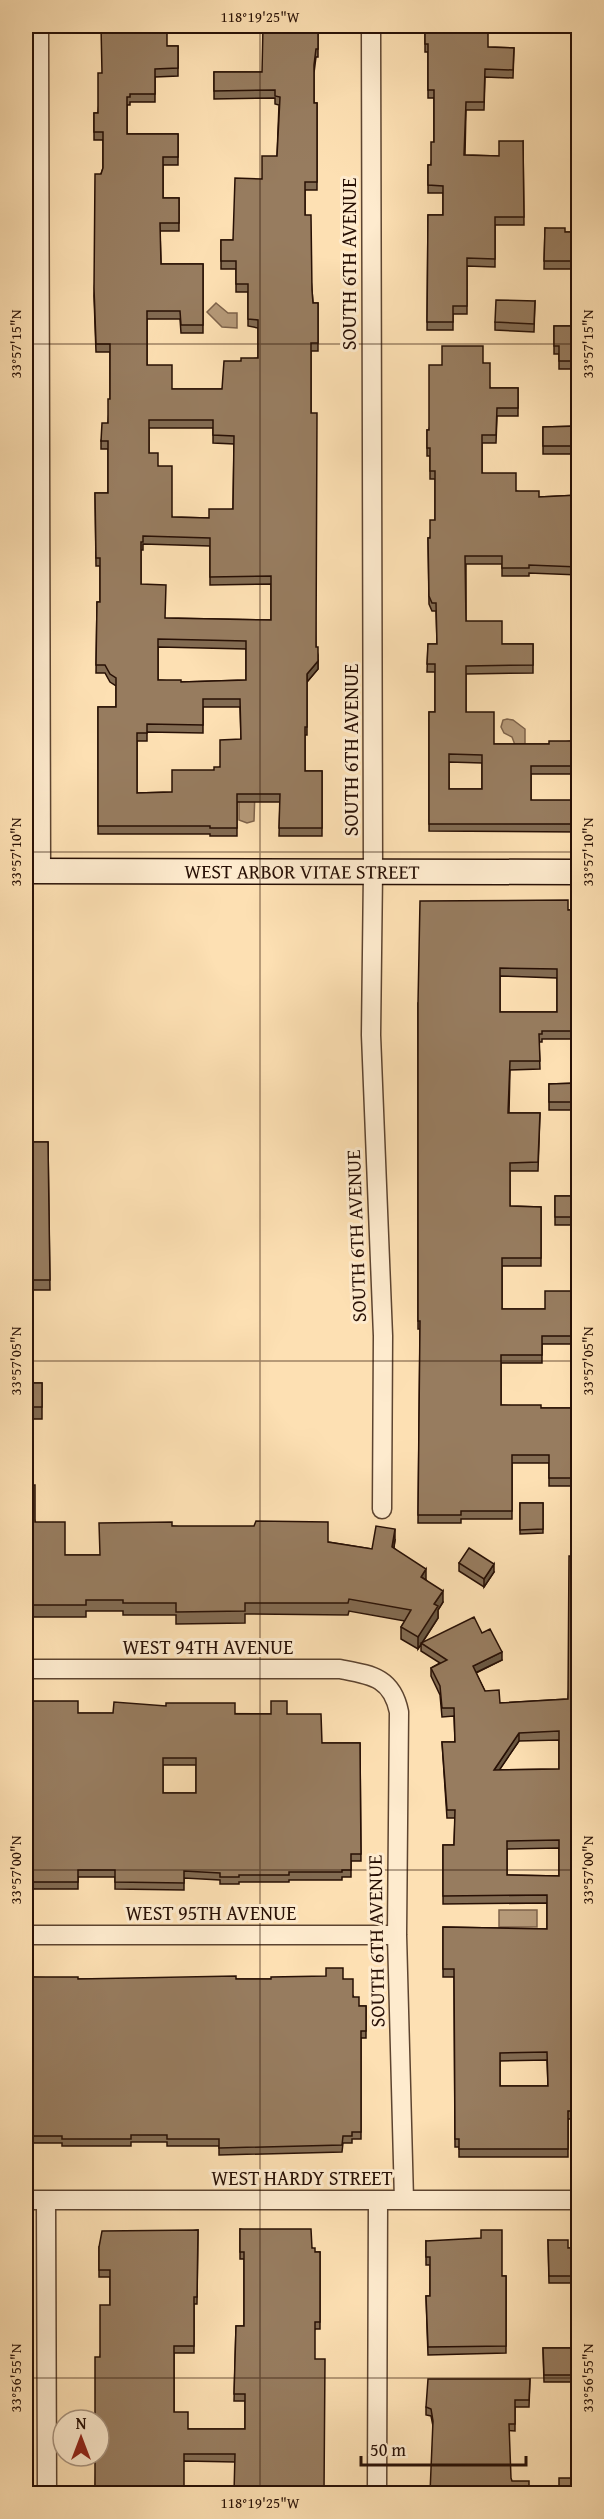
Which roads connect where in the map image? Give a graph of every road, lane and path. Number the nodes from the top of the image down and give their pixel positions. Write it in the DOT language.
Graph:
graph roads {
  1 [pos="39,26"];
  2 [pos="371,26"];
  3 [pos="33,871"];
  4 [pos="373,872"];
  5 [pos="579,872"];
  6 [pos="382,1509"];
  7 [pos="26,1669"];
  8 [pos="387,1684"];
  9 [pos="26,1935"];
  10 [pos="397,1935"];
  11 [pos="579,2199"];
  12 [pos="26,2200"];
  13 [pos="46,2200"];
  14 [pos="404,2200"];
  15 [pos="378,2201"];
  16 [pos="47,2493"];
  17 [pos="377,2493"];
  1 -- 3 [label="street"];
  2 -- 4 [label="street, SOUTH 6TH AVENUE"];
  3 -- 4 [label="street, WEST ARBOR VITAE STREET"];
  4 -- 5 [label="street, WEST ARBOR VITAE STREET"];
  4 -- 6 [label="street, SOUTH 6TH AVENUE"];
  7 -- 8 [label="street, WEST 94TH AVENUE"];
  8 -- 10 [label="street, SOUTH 6TH AVENUE"];
  9 -- 10 [label="street, WEST 95TH AVENUE"];
  10 -- 14 [label="street, SOUTH 6TH AVENUE"];
  11 -- 14 [label="street, WEST HARDY STREET"];
  12 -- 13 [label="street, WEST HARDY STREET"];
  13 -- 15 [label="street, WEST HARDY STREET"];
  13 -- 16 [label="street"];
  14 -- 15 [label="street, WEST HARDY STREET"];
  15 -- 17 [label="street"];
}
